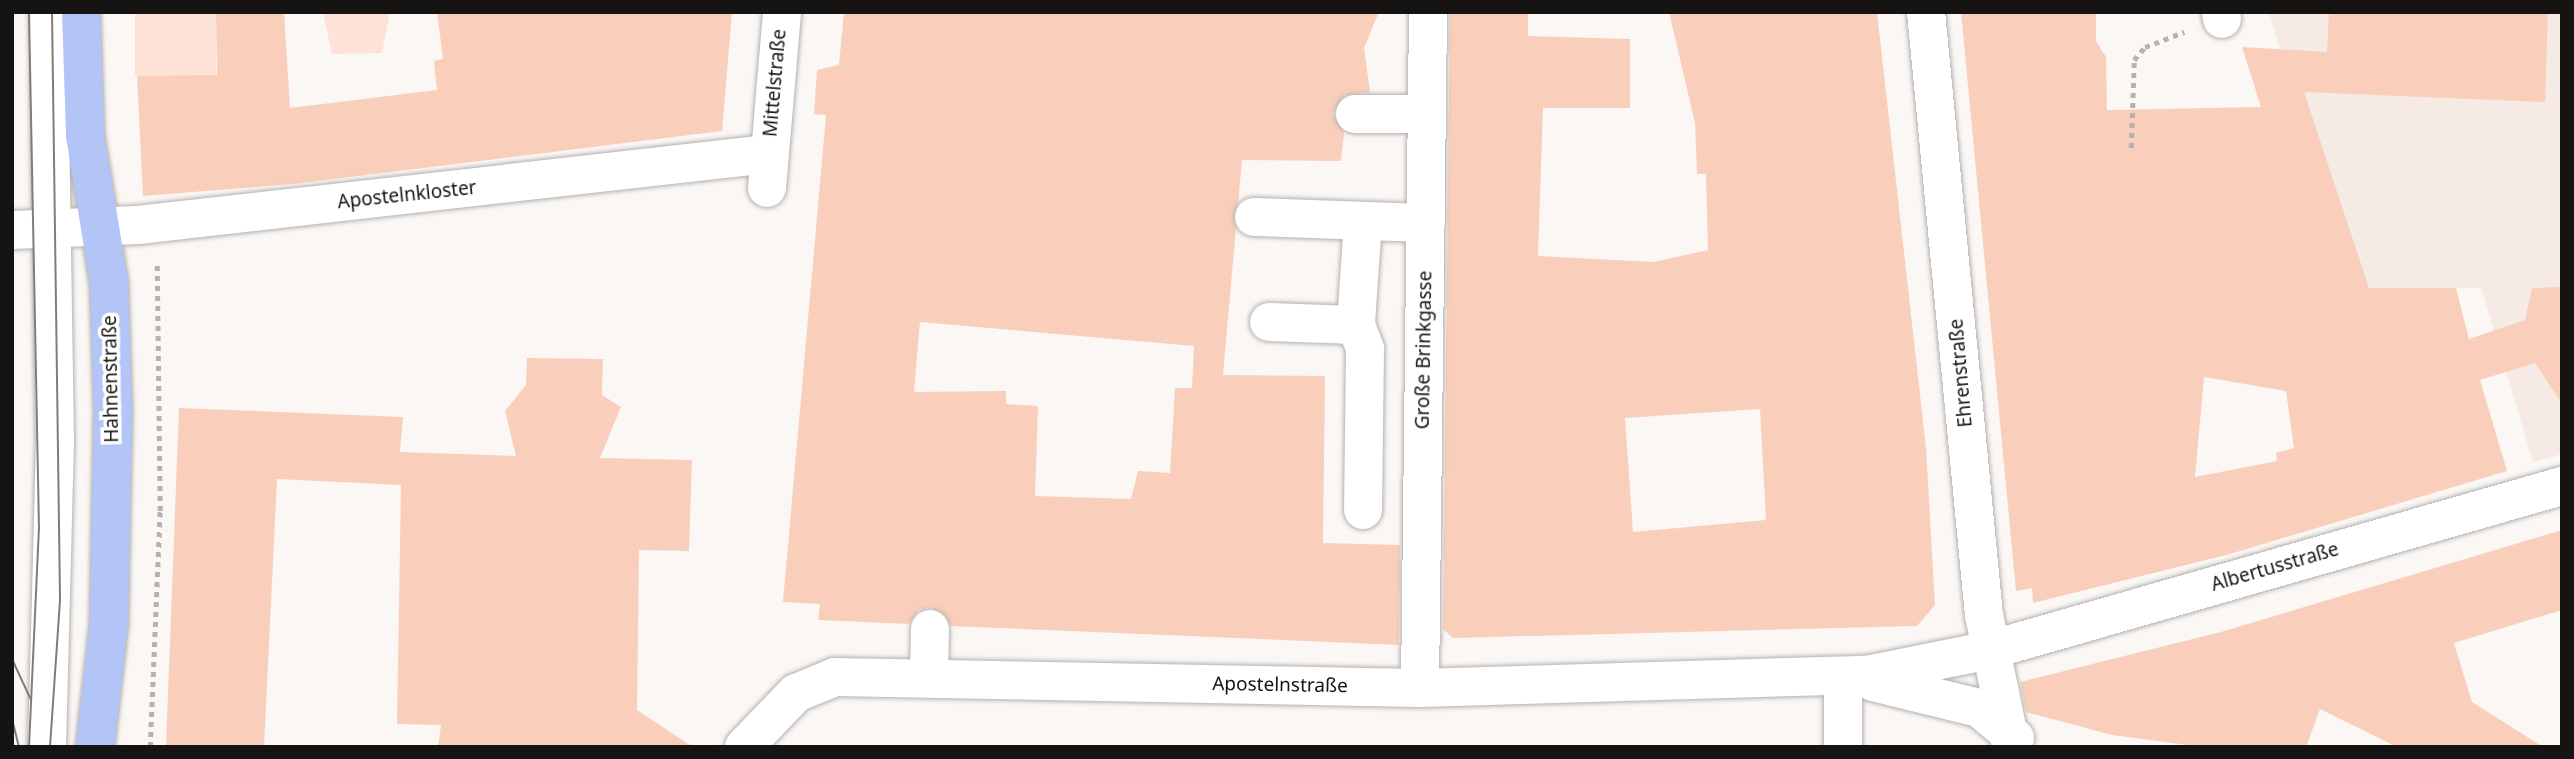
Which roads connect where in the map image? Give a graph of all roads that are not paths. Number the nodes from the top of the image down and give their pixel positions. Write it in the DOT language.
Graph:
graph roads {
  1 [pos="33,12"];
  2 [pos="48,12"];
  3 [pos="81,12"];
  4 [pos="782,12"];
  5 [pos="1428,12"];
  6 [pos="1926,12"];
  7 [pos="1355,114"];
  8 [pos="1427,114"];
  9 [pos="767,171"];
  10 [pos="1254,217"];
  11 [pos="1363,221"];
  12 [pos="1426,223"];
  13 [pos="97,227"];
  14 [pos="34,230"];
  15 [pos="1269,322"];
  16 [pos="1356,326"];
  17 [pos="2562,486"];
  18 [pos="1363,510"];
  19 [pos="930,629"];
  20 [pos="1990,650"];
  21 [pos="929,677"];
  22 [pos="1843,678"];
  23 [pos="1420,688"];
  24 [pos="2015,742"];
  25 [pos="34,747"];
  26 [pos="47,747"];
  27 [pos="96,747"];
  28 [pos="744,747"];
  29 [pos="1843,747"];
  1 -- 14 [label="street"];
  2 -- 14 [label="street"];
  3 -- 13 [label="main road, Hahnenstraße"];
  4 -- 9 [label="street, Mittelstraße"];
  5 -- 8 [label="street, Große Brinkgasse"];
  6 -- 20 [label="street, Ehrenstraße"];
  7 -- 8 [label="street"];
  8 -- 12 [label="street, Große Brinkgasse"];
  9 -- 13 [label="street, Apostelnkloster"];
  10 -- 11 [label="street"];
  11 -- 12 [label="street"];
  11 -- 16 [label="street"];
  12 -- 23 [label="street, Große Brinkgasse"];
  13 -- 14 [label="street, Apostelnkloster"];
  13 -- 27 [label="main road, Hahnenstraße"];
  14 -- 25 [label="street"];
  14 -- 26 [label="street"];
  15 -- 16 [label="street"];
  16 -- 18 [label="street"];
  17 -- 20 [label="street, Albertusstraße"];
  19 -- 21 [label="street"];
  20 -- 22 [label="street, Apostelnstraße"];
  20 -- 24 [label="street, Ehrenstraße"];
  21 -- 23 [label="street, Apostelnstraße"];
  21 -- 28 [label="street, Apostelnstraße"];
  22 -- 23 [label="street, Apostelnstraße"];
  22 -- 24 [label="street, Apostelnstraße"];
  22 -- 29 [label="street"];
}
